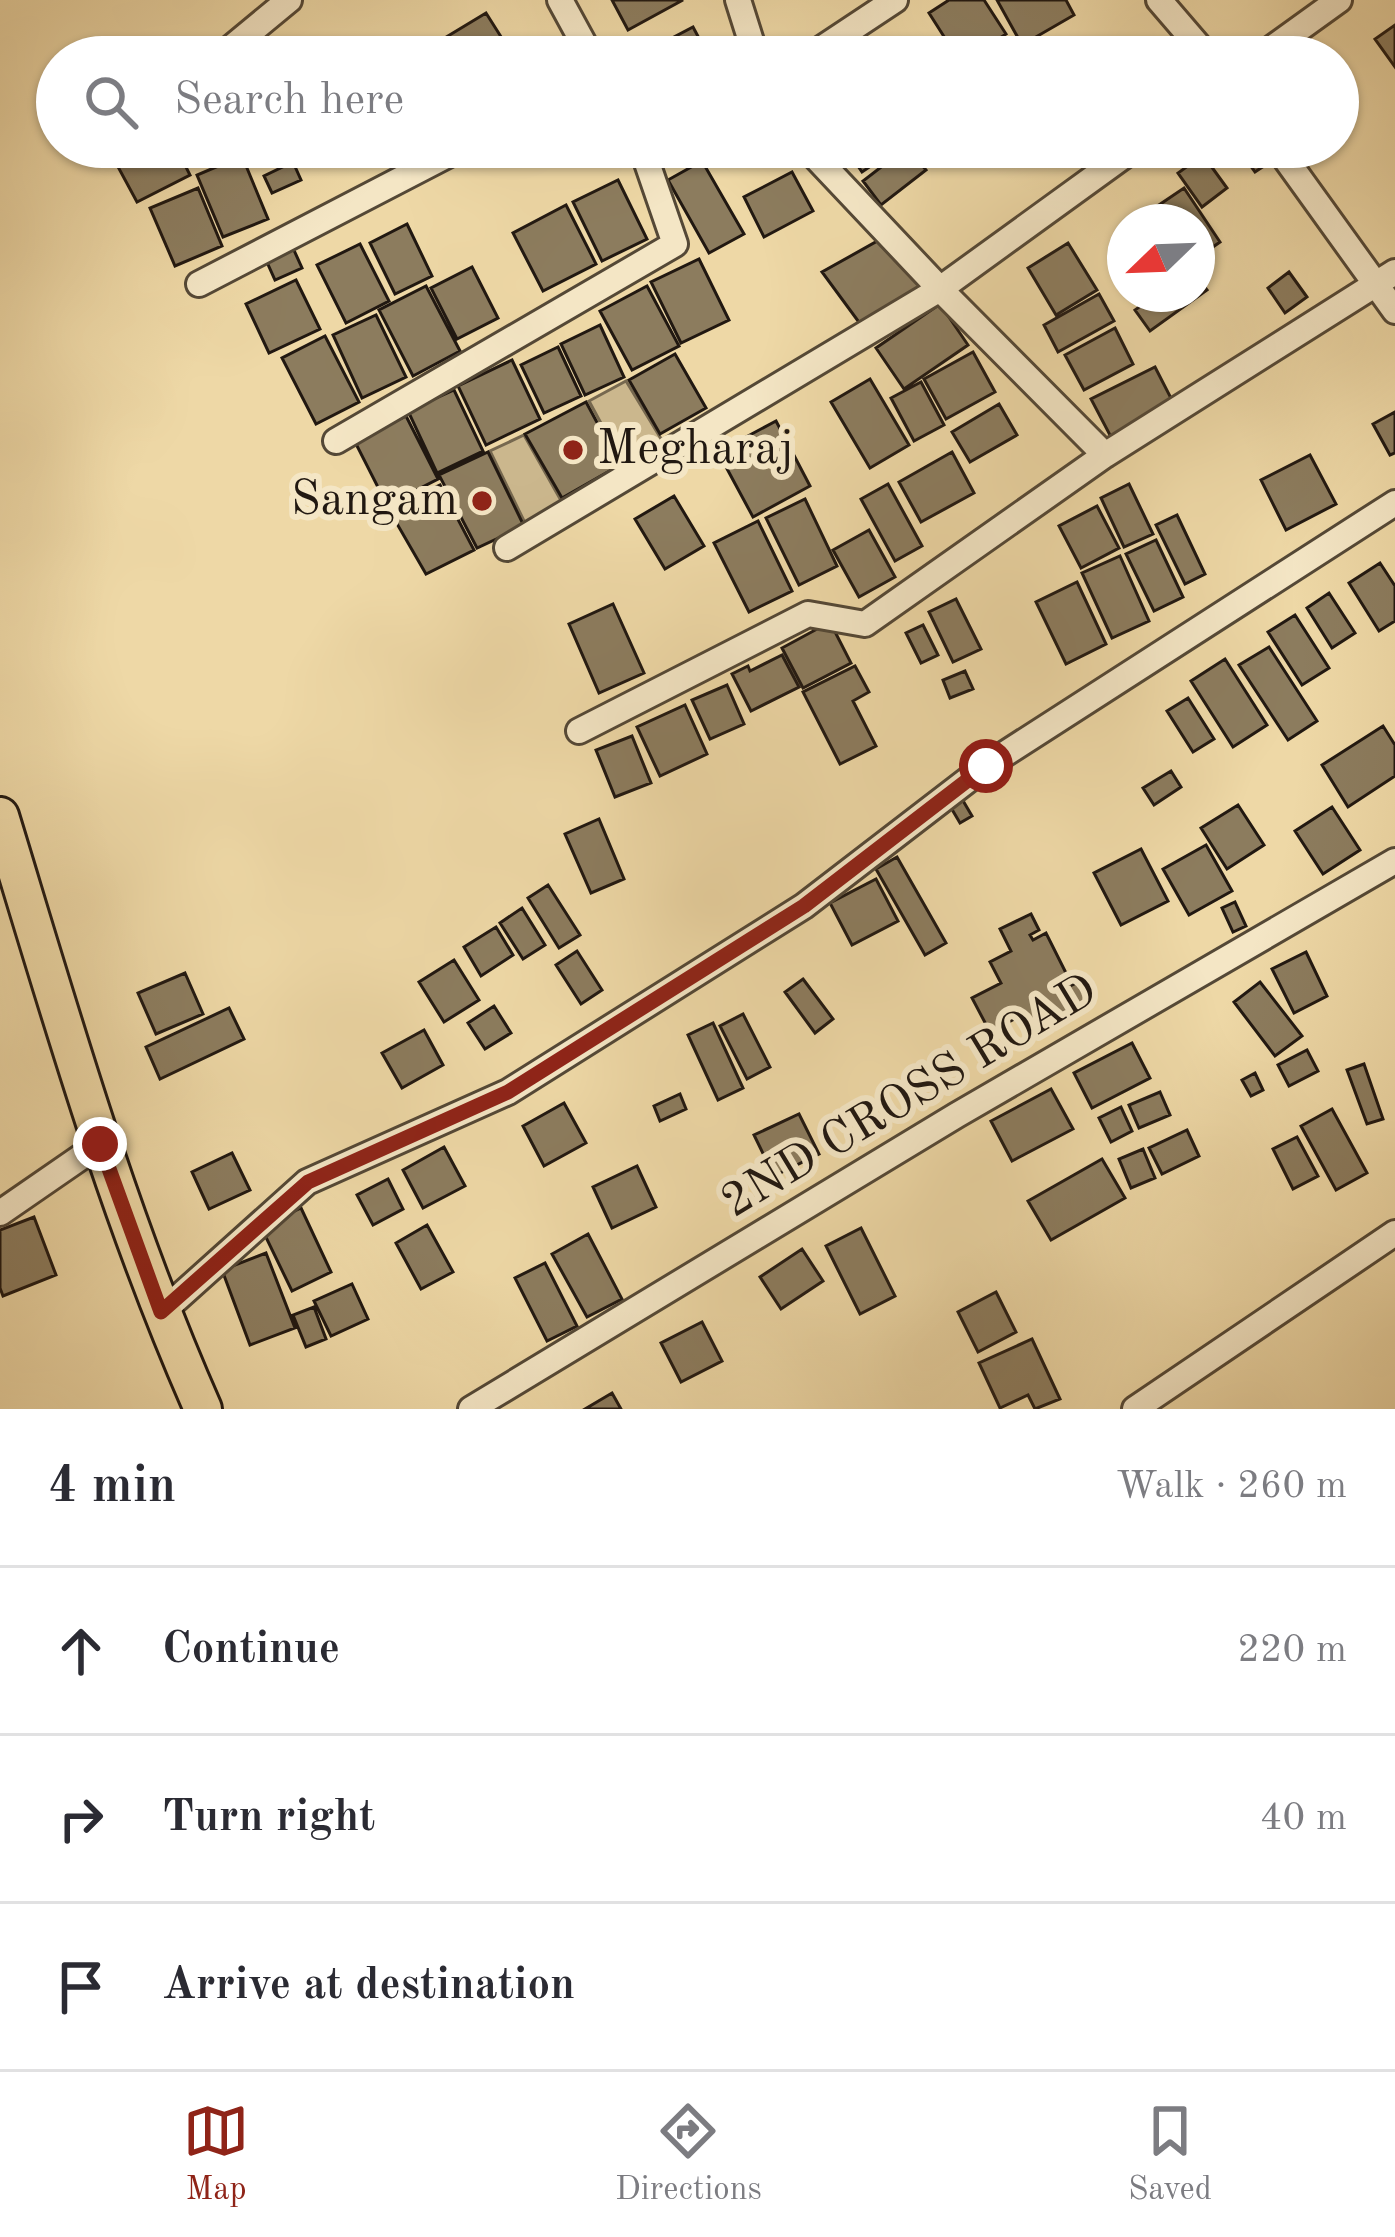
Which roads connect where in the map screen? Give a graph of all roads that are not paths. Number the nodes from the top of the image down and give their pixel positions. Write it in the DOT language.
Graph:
graph roads {
  1 [pos="289,0"];
  2 [pos="560,0"];
  3 [pos="738,0"];
  4 [pos="896,0"];
  5 [pos="1159,0"];
  6 [pos="1339,0"];
  7 [pos="245,36"];
  8 [pos="580,36"];
  9 [pos="749,36"];
  10 [pos="841,36"];
  11 [pos="1190,36"];
  12 [pos="1289,36"];
  13 [pos="423,168"];
  14 [pos="653,168"];
  15 [pos="826,168"];
  16 [pos="1107,168"];
  17 [pos="1294,168"];
  18 [pos="1386,278"];
  19 [pos="199,284"];
  20 [pos="940,289"];
  21 [pos="1395,310"];
  22 [pos="336,441"];
  23 [pos="1106,455"];
  24 [pos="1395,503"];
  25 [pos="507,548"];
  26 [pos="579,731"];
  27 [pos="0,816"];
  28 [pos="1395,860"];
  29 [pos="100,1144"];
  30 [pos="0,1213"];
  31 [pos="1395,1233"];
  32 [pos="161,1312"];
  33 [pos="203,1409"];
  34 [pos="471,1409"];
  35 [pos="1135,1409"];
  1 -- 7 [label="street"];
  2 -- 8 [label="street"];
  3 -- 9 [label="street"];
  4 -- 10 [label="street"];
  5 -- 11 [label="street"];
  6 -- 12 [label="street"];
  13 -- 19 [label="street"];
  14 -- 22 [label="street"];
  15 -- 20 [label="street"];
  16 -- 20 [label="street"];
  17 -- 18 [label="street"];
  18 -- 21 [label="street"];
  18 -- 23 [label="street"];
  20 -- 23 [label="street"];
  20 -- 25 [label="street"];
  23 -- 26 [label="street"];
  24 -- 32 [label="street"];
  27 -- 29 [label="main road"];
  28 -- 34 [label="street, 2ND CROSS ROAD"];
  29 -- 30 [label="street"];
  29 -- 32 [label="main road"];
  31 -- 35 [label="street"];
  32 -- 33 [label="main road"];
}
